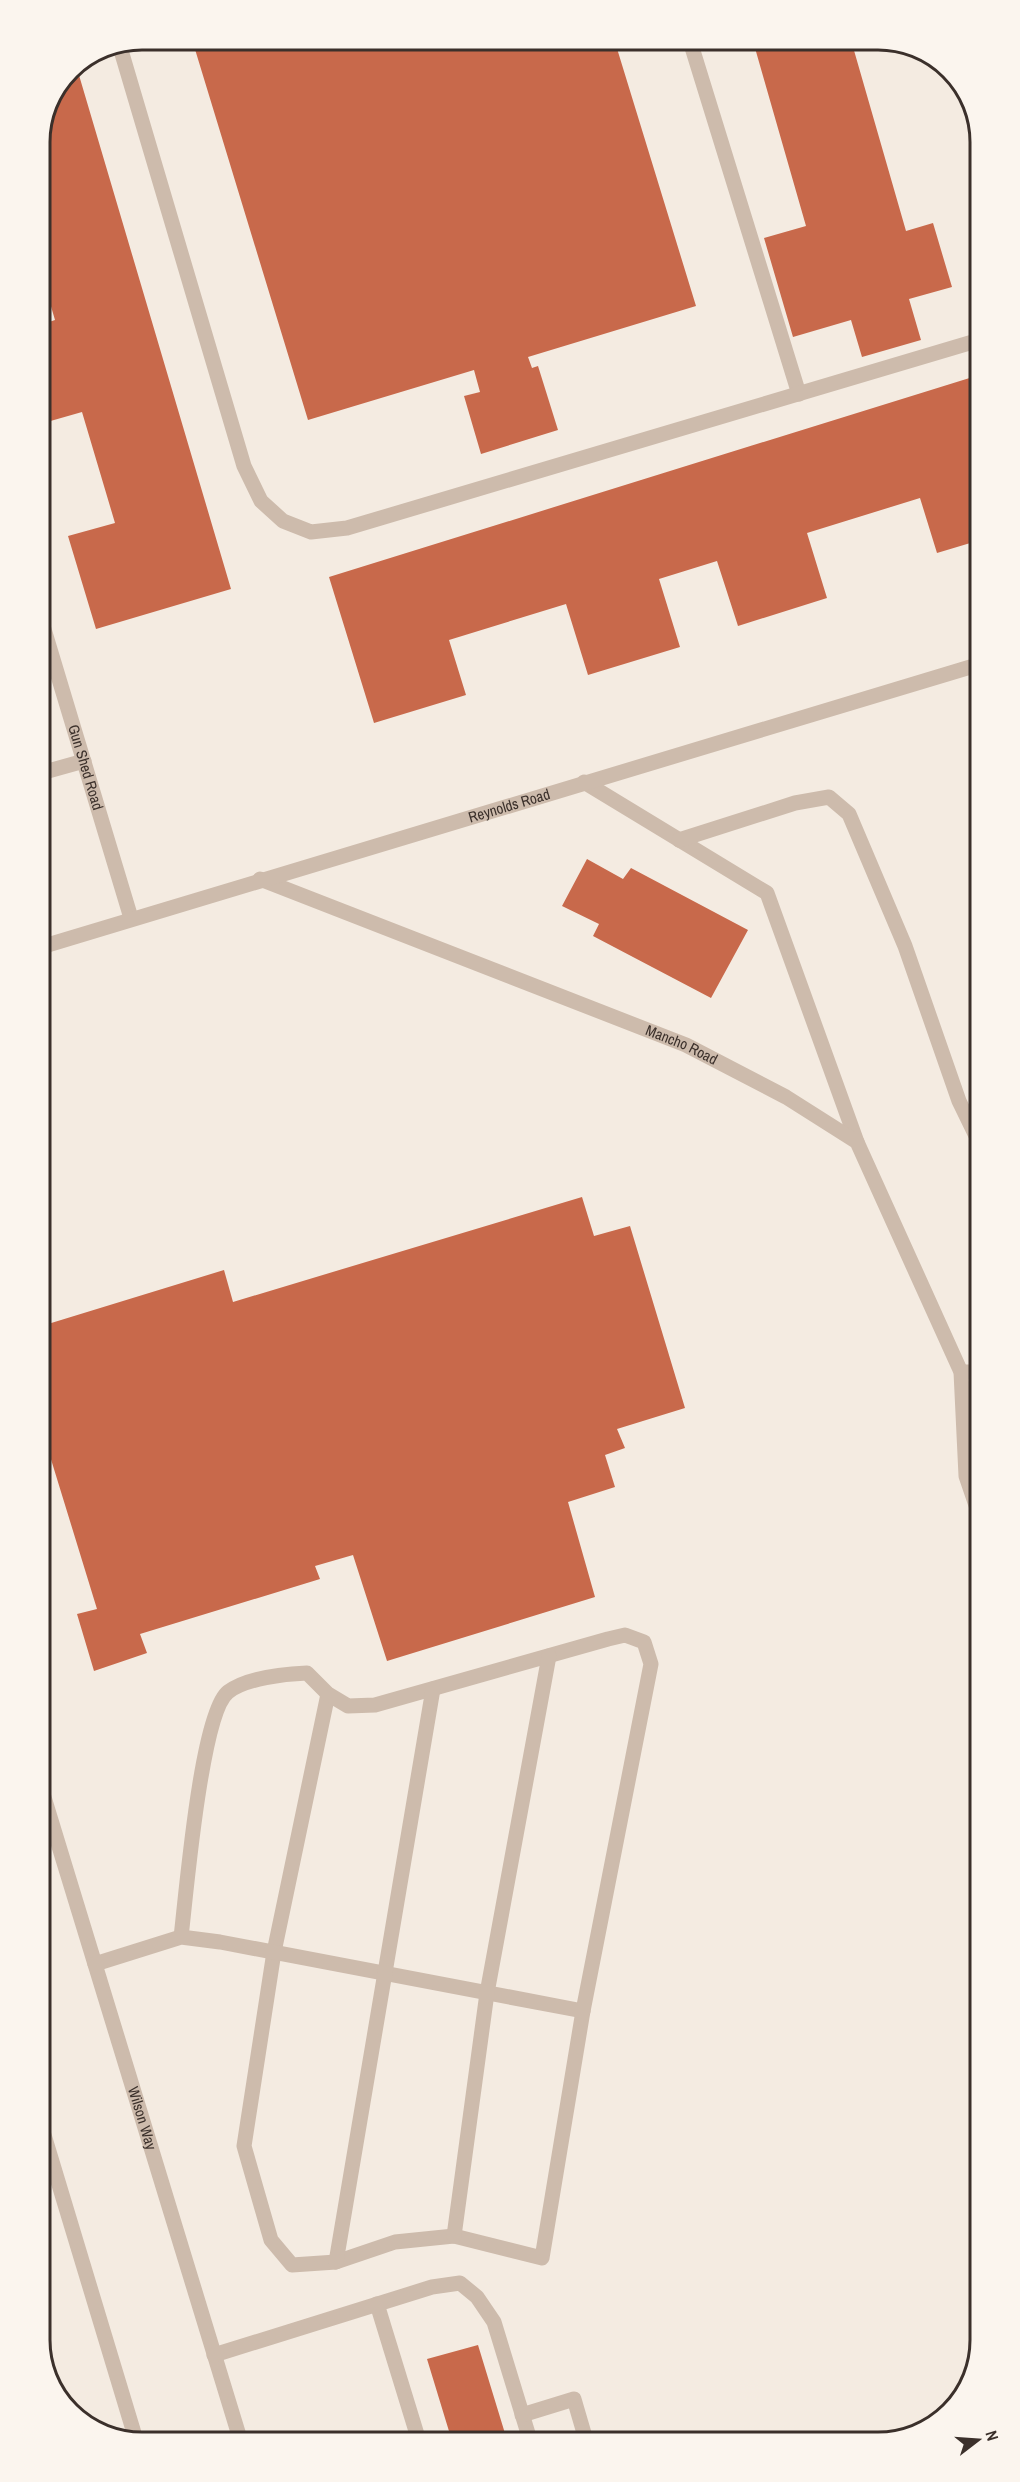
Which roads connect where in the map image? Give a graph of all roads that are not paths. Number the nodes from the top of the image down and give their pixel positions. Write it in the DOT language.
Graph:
graph roads {
  1 [pos="693,50"];
  2 [pos="122,52"];
  3 [pos="970,343"];
  4 [pos="799,394"];
  5 [pos="50,649"];
  6 [pos="970,667"];
  7 [pos="84,761"];
  8 [pos="50,770"];
  9 [pos="584,782"];
  10 [pos="679,840"];
  11 [pos="260,879"];
  12 [pos="131,918"];
  13 [pos="50,944"];
  14 [pos="970,1124"];
  15 [pos="857,1142"];
  16 [pos="961,1372"];
  17 [pos="970,1372"];
  18 [pos="970,1488"];
  19 [pos="549,1656"];
  20 [pos="433,1689"];
  21 [pos="328,1694"];
  22 [pos="50,1817"];
  23 [pos="181,1937"];
  24 [pos="274,1952"];
  25 [pos="95,1964"];
  26 [pos="386,1974"];
  27 [pos="487,1993"];
  28 [pos="583,2011"];
  29 [pos="50,2155"];
  30 [pos="454,2236"];
  31 [pos="336,2262"];
  32 [pos="377,2304"];
  33 [pos="214,2355"];
  34 [pos="522,2415"];
  35 [pos="134,2432"];
  36 [pos="238,2432"];
  37 [pos="416,2432"];
  38 [pos="527,2432"];
  39 [pos="584,2432"];
  1 -- 4 [label="street"];
  2 -- 4 [label="street"];
  3 -- 4 [label="street"];
  5 -- 7 [label="street, Gun Shed Road"];
  6 -- 9 [label="street, Reynolds Road"];
  7 -- 8 [label="street"];
  7 -- 12 [label="street, Gun Shed Road"];
  9 -- 10 [label="street"];
  9 -- 11 [label="street, Reynolds Road"];
  10 -- 14 [label="street"];
  10 -- 15 [label="street"];
  11 -- 12 [label="street, Reynolds Road"];
  11 -- 15 [label="street, Mancho Road"];
  12 -- 13 [label="street, Reynolds Road"];
  15 -- 16 [label="street"];
  16 -- 17 [label="street"];
  16 -- 18 [label="street"];
  19 -- 20 [label="street"];
  19 -- 27 [label="street"];
  19 -- 28 [label="street"];
  20 -- 21 [label="street"];
  20 -- 26 [label="street"];
  21 -- 23 [label="street"];
  21 -- 24 [label="street"];
  22 -- 25 [label="street, Wilson Way"];
  23 -- 24 [label="street"];
  23 -- 25 [label="street"];
  24 -- 26 [label="street"];
  24 -- 31 [label="street"];
  25 -- 33 [label="street, Wilson Way"];
  26 -- 27 [label="street"];
  26 -- 31 [label="street"];
  27 -- 28 [label="street"];
  27 -- 30 [label="street"];
  28 -- 30 [label="street"];
  29 -- 35 [label="street"];
  30 -- 31 [label="street"];
  32 -- 33 [label="street"];
  32 -- 34 [label="street"];
  32 -- 37 [label="street"];
  33 -- 36 [label="street, Wilson Way"];
  34 -- 38 [label="street"];
  34 -- 39 [label="street"];
}
